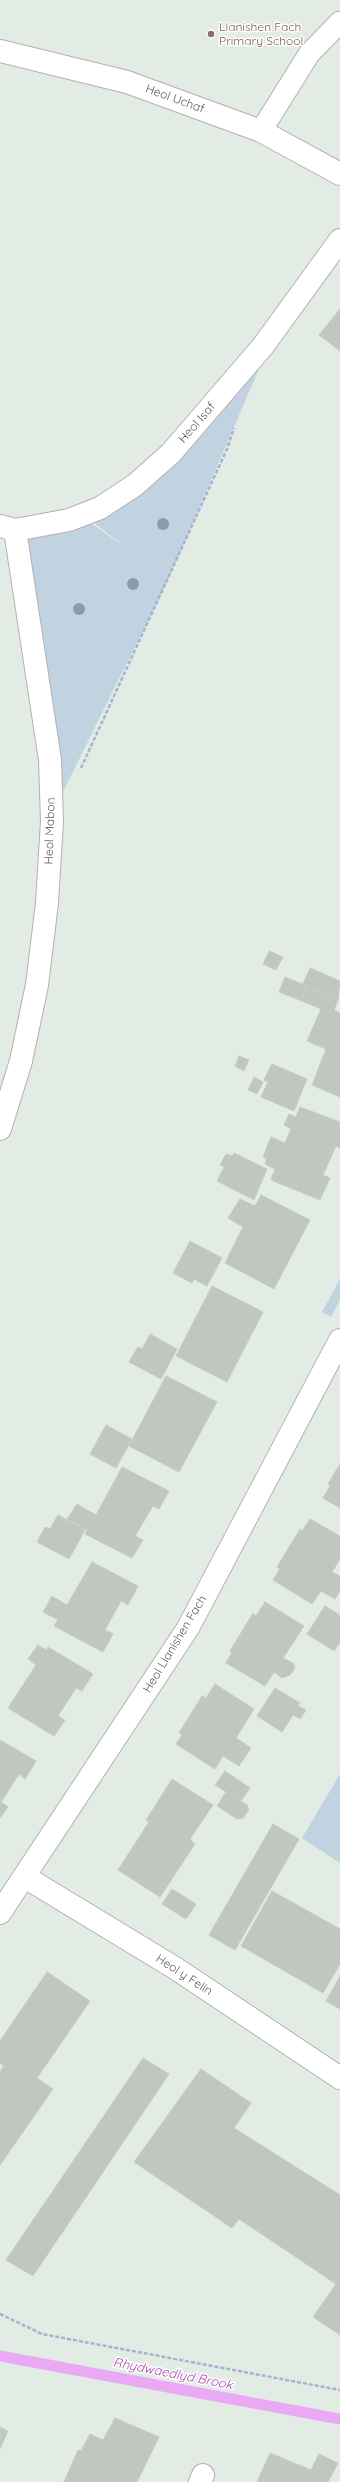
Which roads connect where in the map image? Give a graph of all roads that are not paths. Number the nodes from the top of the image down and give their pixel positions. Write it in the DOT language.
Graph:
graph roads {
  1 [pos="340,22"];
  2 [pos="0,51"];
  3 [pos="261,131"];
  4 [pos="340,174"];
  5 [pos="340,240"];
  6 [pos="7,528"];
  7 [pos="0,1129"];
  8 [pos="340,1340"];
  9 [pos="25,1877"];
  10 [pos="0,1913"];
  11 [pos="340,2078"];
  1 -- 3 [label="lane"];
  2 -- 3 [label="street, Heol Uchaf"];
  3 -- 4 [label="street, Heol Uchaf"];
  5 -- 6 [label="street, Heol Isaf"];
  6 -- 7 [label="street, Heol Mabon"];
  8 -- 9 [label="street, Heol Llanishen Fach"];
  9 -- 10 [label="street, Heol Llanishen Fach"];
  9 -- 11 [label="street, Heol y Felin"];
}
